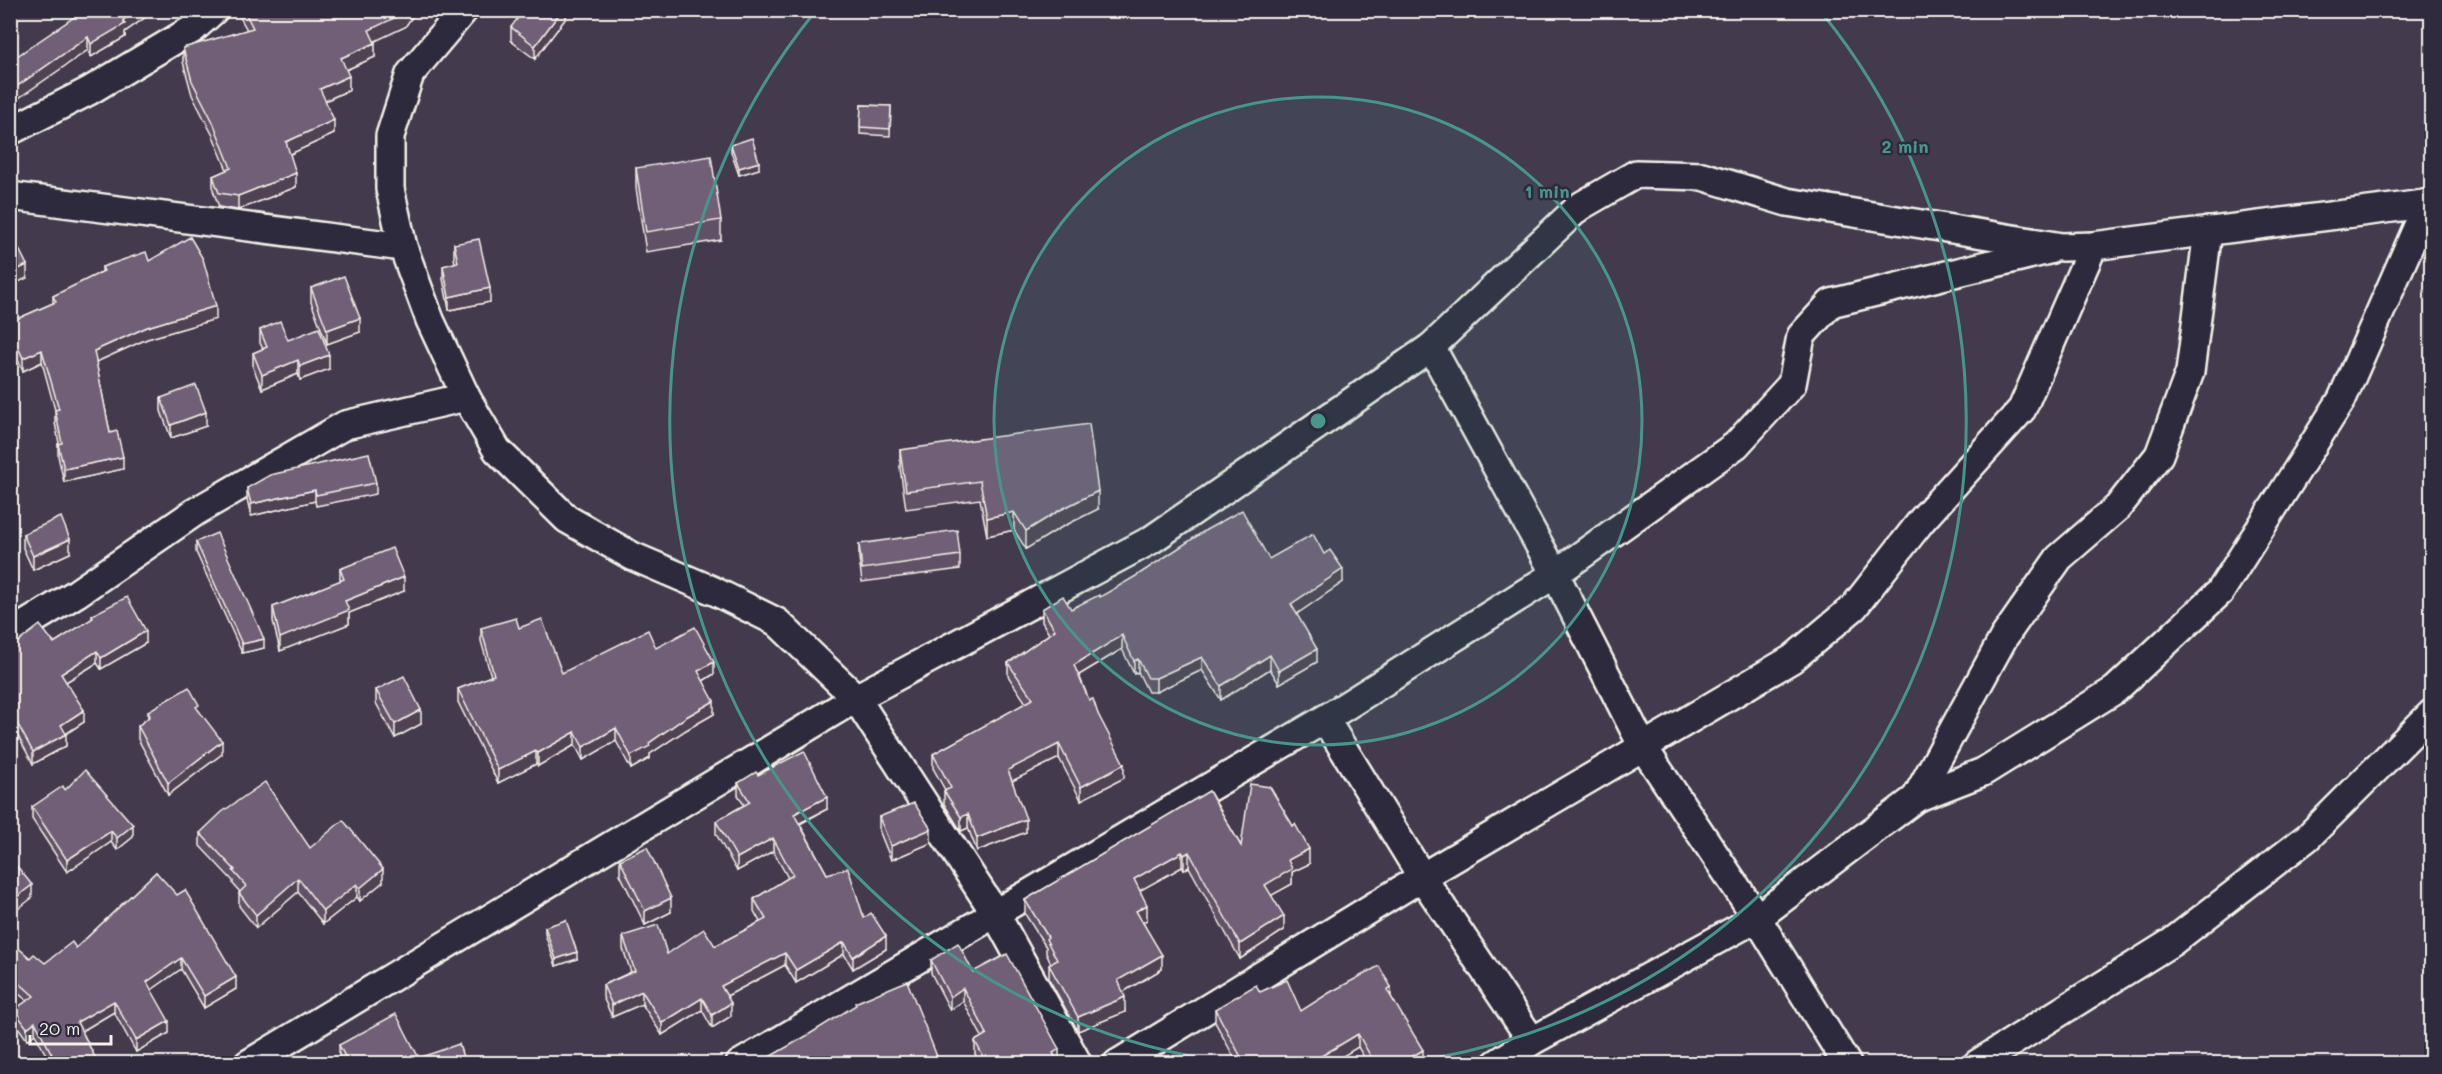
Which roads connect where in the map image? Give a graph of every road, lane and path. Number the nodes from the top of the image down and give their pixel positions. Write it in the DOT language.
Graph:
graph roads {
  1 [pos="214,10"];
  2 [pos="464,10"];
  3 [pos="10,131"];
  4 [pos="10,196"];
  5 [pos="2430,203"];
  6 [pos="2208,231"];
  7 [pos="2093,246"];
  8 [pos="403,247"];
  9 [pos="2062,247"];
  10 [pos="1431,347"];
  11 [pos="466,397"];
  12 [pos="1555,574"];
  13 [pos="10,634"];
  14 [pos="856,698"];
  15 [pos="2432,713"];
  16 [pos="1325,719"];
  17 [pos="1643,747"];
  18 [pos="1916,798"];
  19 [pos="1422,877"];
  20 [pos="995,914"];
  21 [pos="1757,918"];
  22 [pos="1532,1041"];
  23 [pos="248,1064"];
  24 [pos="740,1064"];
  25 [pos="1078,1064"];
  26 [pos="1117,1064"];
  27 [pos="1496,1064"];
  28 [pos="1847,1064"];
  29 [pos="1977,1064"];
  1 -- 3 [label="street"];
  2 -- 8 [label="street"];
  4 -- 8 [label="street"];
  5 -- 6 [label="street"];
  5 -- 18 [label="street"];
  6 -- 7 [label="street"];
  6 -- 18 [label="street"];
  7 -- 9 [label="street"];
  7 -- 17 [label="street"];
  8 -- 11 [label="street"];
  9 -- 10 [label="street"];
  9 -- 12 [label="street"];
  10 -- 12 [label="street"];
  10 -- 14 [label="street"];
  11 -- 13 [label="street"];
  11 -- 14 [label="street"];
  12 -- 16 [label="street"];
  12 -- 17 [label="street"];
  14 -- 20 [label="street"];
  14 -- 23 [label="street"];
  15 -- 29 [label="street"];
  16 -- 19 [label="street"];
  16 -- 20 [label="street"];
  17 -- 19 [label="street"];
  17 -- 21 [label="street"];
  18 -- 21 [label="street"];
  19 -- 22 [label="street"];
  19 -- 26 [label="street"];
  20 -- 24 [label="street"];
  20 -- 25 [label="street"];
  21 -- 22 [label="street"];
  21 -- 28 [label="street"];
  22 -- 27 [label="street"];
}
